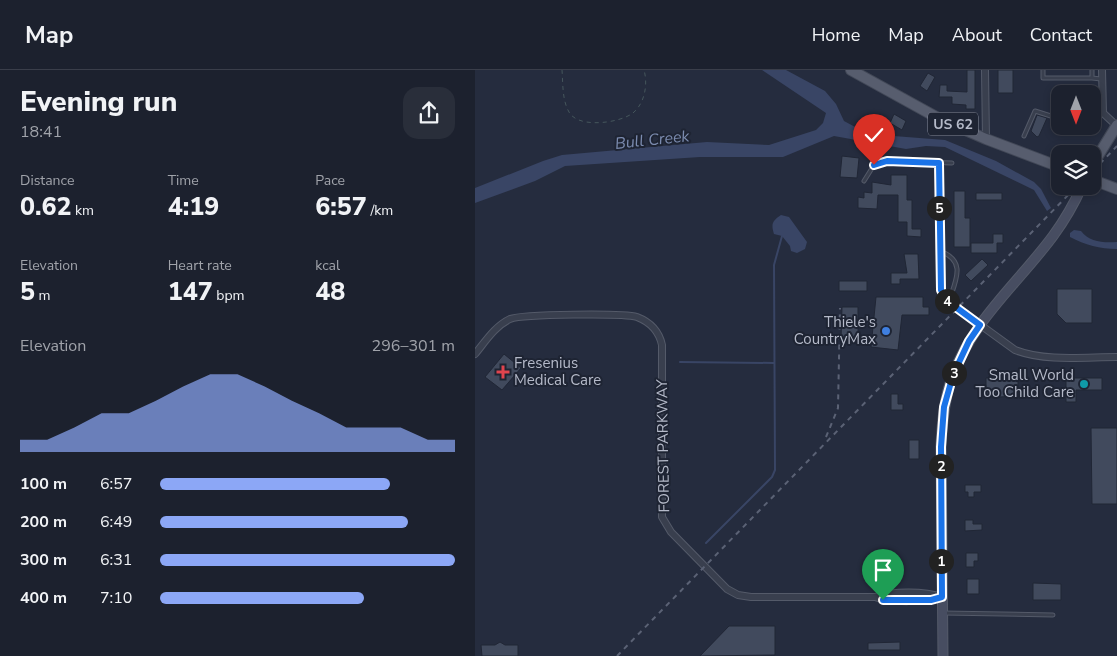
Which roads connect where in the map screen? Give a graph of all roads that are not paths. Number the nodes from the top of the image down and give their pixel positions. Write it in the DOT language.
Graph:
graph roads {
  1 [pos="851,70"];
  2 [pos="985,70"];
  3 [pos="1043,70"];
  4 [pos="1092,70"];
  5 [pos="1102,70"];
  6 [pos="869,75"];
  7 [pos="1092,78"];
  8 [pos="1102,79"];
  9 [pos="1051,116"];
  10 [pos="1117,126"];
  11 [pos="1024,136"];
  12 [pos="986,139"];
  13 [pos="1101,151"];
  14 [pos="939,163"];
  15 [pos="952,163"];
  16 [pos="1051,164"];
  17 [pos="864,181"];
  18 [pos="1101,183"];
  19 [pos="1117,189"];
  20 [pos="1077,195"];
  21 [pos="939,251"];
  22 [pos="949,302"];
  23 [pos="980,325"];
  24 [pos="475,354"];
  25 [pos="1117,357"];
  26 [pos="942,597"];
  27 [pos="942,613"];
  28 [pos="1053,615"];
  29 [pos="943,656"];
  1 -- 6 [label="main road, US 62"];
  2 -- 12 [label="street"];
  3 -- 7 [label="lane"];
  4 -- 7 [label="lane"];
  5 -- 8 [label="street"];
  6 -- 12 [label="main road, US 62"];
  7 -- 8 [label="lane"];
  8 -- 10 [label="street"];
  9 -- 11 [label="lane"];
  10 -- 13 [label="main road"];
  12 -- 16 [label="main road, US 62"];
  14 -- 15 [label="lane"];
  14 -- 17 [label="lane"];
  14 -- 21 [label="street"];
  18 -- 19 [label="main road"];
  20 -- 23 [label="main road"];
  21 -- 22 [label="street"];
  21 -- 22 [label="lane"];
  22 -- 23 [label="street"];
  23 -- 25 [label="street"];
  23 -- 26 [label="main road"];
  24 -- 26 [label="street, FOREST PARKWAY"];
  26 -- 27 [label="main road"];
  27 -- 28 [label="lane"];
  27 -- 29 [label="main road"];
}
